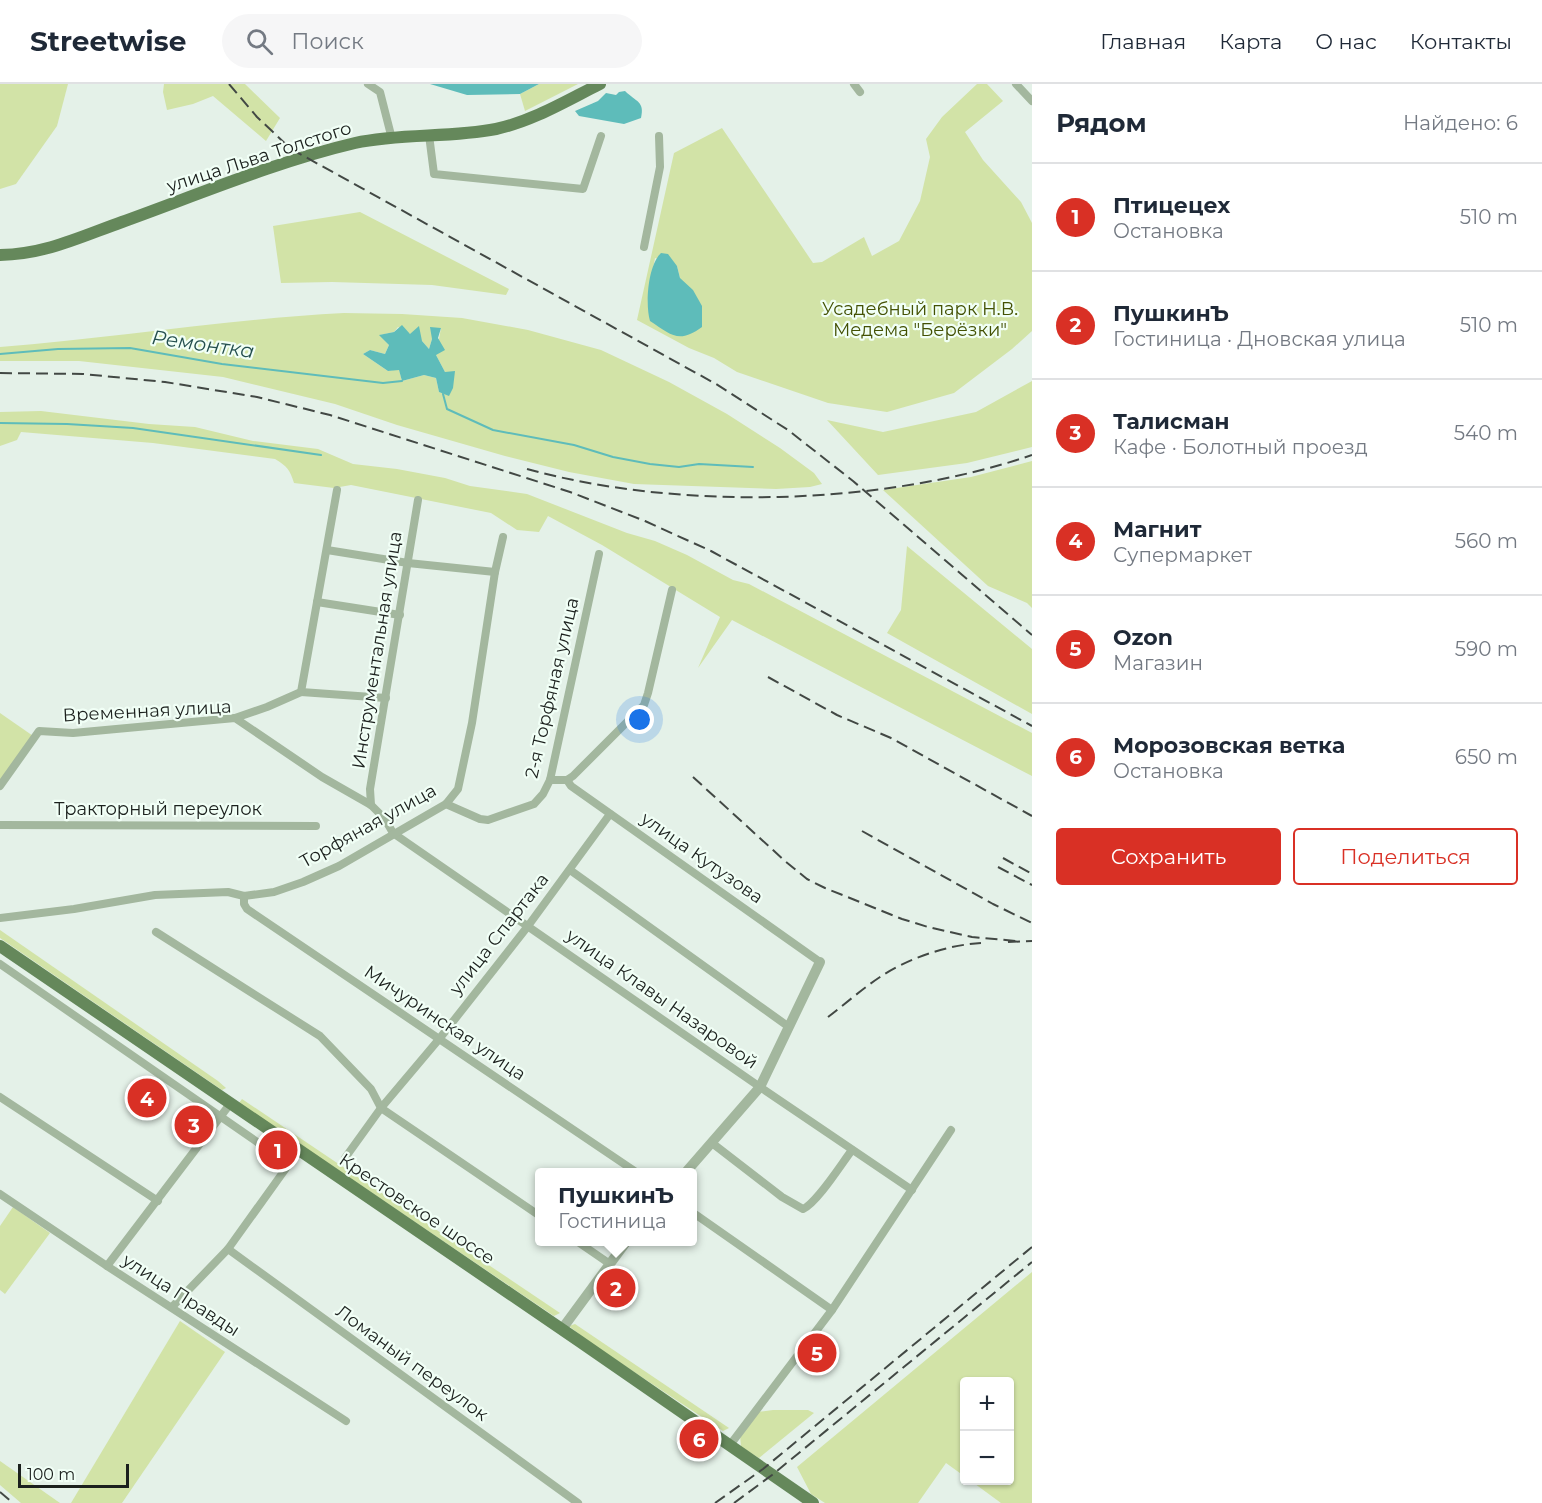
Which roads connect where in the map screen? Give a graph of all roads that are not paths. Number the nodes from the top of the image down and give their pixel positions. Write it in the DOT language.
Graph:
graph roads {
  1 [pos="368,84"];
  2 [pos="600,84"];
  3 [pos="854,84"];
  4 [pos="1016,84"];
  5 [pos="860,92"];
  6 [pos="1030,96"];
  7 [pos="429,135"];
  8 [pos="601,136"];
  9 [pos="659,136"];
  10 [pos="392,139"];
  11 [pos="644,247"];
  12 [pos="0,255"];
  13 [pos="337,490"];
  14 [pos="418,500"];
  15 [pos="503,537"];
  16 [pos="327,550"];
  17 [pos="599,554"];
  18 [pos="408,563"];
  19 [pos="495,572"];
  20 [pos="672,590"];
  21 [pos="317,602"];
  22 [pos="400,615"];
  23 [pos="301,692"];
  24 [pos="386,698"];
  25 [pos="235,718"];
  26 [pos="550,780"];
  27 [pos="567,780"];
  28 [pos="0,786"];
  29 [pos="446,804"];
  30 [pos="371,805"];
  31 [pos="610,814"];
  32 [pos="0,825"];
  33 [pos="316,826"];
  34 [pos="393,833"];
  35 [pos="570,870"];
  36 [pos="244,896"];
  37 [pos="0,918"];
  38 [pos="528,926"];
  39 [pos="156,932"];
  40 [pos="0,946"];
  41 [pos="820,962"];
  42 [pos="0,964"];
  43 [pos="789,1027"];
  44 [pos="440,1038"];
  45 [pos="760,1087"];
  46 [pos="0,1097"];
  47 [pos="230,1104"];
  48 [pos="381,1108"];
  49 [pos="221,1117"];
  50 [pos="951,1130"];
  51 [pos="712,1143"];
  52 [pos="852,1149"];
  53 [pos="345,1158"];
  54 [pos="629,1168"];
  55 [pos="690,1168"];
  56 [pos="912,1190"];
  57 [pos="0,1194"];
  58 [pos="158,1201"];
  59 [pos="535,1213"];
  60 [pos="697,1215"];
  61 [pos="584,1246"];
  62 [pos="623,1246"];
  63 [pos="228,1249"];
  64 [pos="610,1263"];
  65 [pos="107,1266"];
  66 [pos="172,1308"];
  67 [pos="832,1310"];
  68 [pos="562,1329"];
  69 [pos="346,1421"];
  70 [pos="730,1445"];
  71 [pos="578,1503"];
  72 [pos="813,1503"];
  1 -- 10 [label="street"];
  2 -- 7 [label="main road, улица Льва Толстого"];
  3 -- 5 [label="street"];
  4 -- 6 [label="street"];
  7 -- 8 [label="street"];
  7 -- 10 [label="main road, улица Льва Толстого"];
  9 -- 11 [label="street"];
  10 -- 12 [label="main road, улица Льва Толстого"];
  13 -- 16 [label="street"];
  14 -- 18 [label="street, Инструментальная улица"];
  15 -- 19 [label="street, Торфяная улица"];
  16 -- 18 [label="street"];
  16 -- 21 [label="street"];
  17 -- 26 [label="street, 2-я Торфяная улица"];
  18 -- 19 [label="street"];
  18 -- 22 [label="street, Инструментальная улица"];
  19 -- 29 [label="street, Торфяная улица"];
  20 -- 27 [label="street"];
  21 -- 22 [label="street"];
  21 -- 23 [label="street"];
  22 -- 24 [label="street, Инструментальная улица"];
  23 -- 24 [label="street"];
  23 -- 25 [label="street"];
  24 -- 30 [label="street, Инструментальная улица"];
  25 -- 28 [label="street, Временная улица"];
  25 -- 30 [label="street, Временная улица"];
  26 -- 27 [label="street"];
  26 -- 29 [label="street, 2-я Торфяная улица"];
  27 -- 31 [label="street, улица Кутузова"];
  29 -- 34 [label="street, Торфяная улица"];
  30 -- 34 [label="street, Временная улица"];
  31 -- 35 [label="street, улица Спартака"];
  31 -- 41 [label="street, улица Кутузова"];
  32 -- 33 [label="street, Тракторный переулок"];
  34 -- 36 [label="street, Торфяная улица"];
  34 -- 38 [label="street, улица Клавы Назаровой"];
  35 -- 38 [label="street, улица Спартака"];
  35 -- 43 [label="street"];
  36 -- 37 [label="street, Торфяная улица"];
  36 -- 44 [label="street, Мичуринская улица"];
  38 -- 44 [label="street, улица Спартака"];
  38 -- 45 [label="street, улица Клавы Назаровой"];
  39 -- 48 [label="street"];
  40 -- 47 [label="main road, Крестовское шоссе"];
  41 -- 43 [label="street"];
  42 -- 49 [label="street"];
  43 -- 45 [label="street"];
  44 -- 48 [label="street, улица Спартака"];
  44 -- 54 [label="street, Мичуринская улица"];
  45 -- 51 [label="street"];
  45 -- 52 [label="street, улица Клавы Назаровой"];
  46 -- 58 [label="street"];
  47 -- 49 [label="street"];
  47 -- 68 [label="main road, Крестовское шоссе"];
  48 -- 53 [label="street, улица Спартака"];
  48 -- 59 [label="street"];
  49 -- 58 [label="street"];
  49 -- 63 [label="street"];
  50 -- 56 [label="street"];
  51 -- 52 [label="street"];
  51 -- 55 [label="street"];
  52 -- 56 [label="street, улица Клавы Назаровой"];
  56 -- 67 [label="street"];
  57 -- 65 [label="street, улица Правды"];
  58 -- 65 [label="street"];
  60 -- 67 [label="street"];
  61 -- 64 [label="street"];
  62 -- 64 [label="street"];
  63 -- 66 [label="street"];
  63 -- 71 [label="street, Ломаный переулок"];
  64 -- 68 [label="street"];
  65 -- 66 [label="street, улица Правды"];
  66 -- 69 [label="street, улица Правды"];
  67 -- 70 [label="street"];
  68 -- 70 [label="main road, Крестовское шоссе"];
  70 -- 72 [label="main road, Крестовское шоссе"];
}
